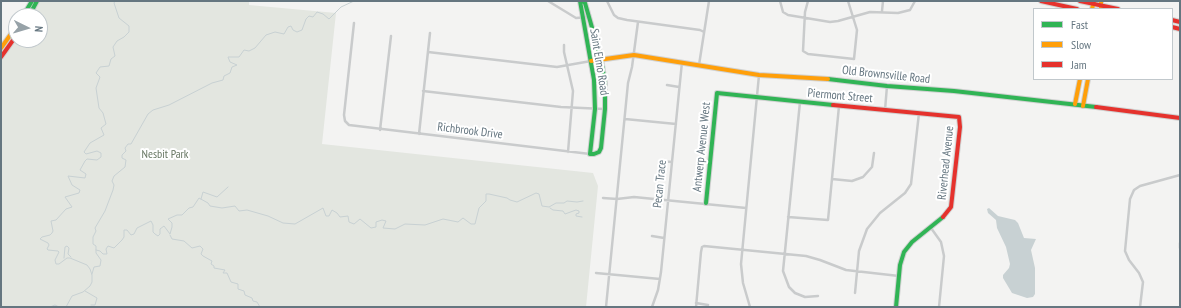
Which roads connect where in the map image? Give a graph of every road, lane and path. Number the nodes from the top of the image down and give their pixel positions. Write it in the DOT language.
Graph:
graph roads {
  1 [pos="548,1"];
  2 [pos="580,1"];
  3 [pos="583,1"];
  4 [pos="608,1"];
  5 [pos="709,1"];
  6 [pos="780,1"];
  7 [pos="808,1"];
  8 [pos="848,1"];
  9 [pos="883,1"];
  10 [pos="915,1"];
  11 [pos="1040,1"];
  12 [pos="1080,1"];
  13 [pos="1094,2"];
  14 [pos="1101,5"];
  15 [pos="1072,8"];
  16 [pos="1114,8"];
  17 [pos="882,11"];
  18 [pos="589,17"];
  19 [pos="853,17"];
  20 [pos="582,18"];
  21 [pos="805,18"];
  22 [pos="638,22"];
  23 [pos="354,23"];
  24 [pos="704,32"];
  25 [pos="430,33"];
  26 [pos="391,36"];
  27 [pos="8,38"];
  28 [pos="564,45"];
  29 [pos="8,47"];
  30 [pos="1,48"];
  31 [pos="428,52"];
  32 [pos="634,55"];
  33 [pos="1,57"];
  34 [pos="601,59"];
  35 [pos="591,61"];
  36 [pos="682,62"];
  37 [pos="699,65"];
  38 [pos="567,66"];
  39 [pos="759,75"];
  40 [pos="1080,80"];
  41 [pos="1088,80"];
  42 [pos="667,85"];
  43 [pos="679,86"];
  44 [pos="887,86"];
  45 [pos="423,91"];
  46 [pos="717,94"];
  47 [pos="757,98"];
  48 [pos="800,102"];
  49 [pos="1075,104"];
  50 [pos="839,106"];
  51 [pos="1083,106"];
  52 [pos="572,108"];
  53 [pos="595,109"];
  54 [pos="605,109"];
  55 [pos="885,110"];
  56 [pos="919,113"];
  57 [pos="1180,118"];
  58 [pos="625,119"];
  59 [pos="960,119"];
  60 [pos="676,124"];
  61 [pos="380,130"];
  62 [pos="418,134"];
  63 [pos="568,152"];
  64 [pos="874,153"];
  65 [pos="590,154"];
  66 [pos="660,161"];
  67 [pos="672,162"];
  68 [pos="1180,175"];
  69 [pos="832,179"];
  70 [pos="603,198"];
  71 [pos="617,199"];
  72 [pos="668,200"];
  73 [pos="706,203"];
  74 [pos="746,208"];
  75 [pos="788,217"];
  76 [pos="931,228"];
  77 [pos="652,236"];
  78 [pos="664,238"];
  79 [pos="1180,243"];
  80 [pos="1180,248"];
  81 [pos="742,249"];
  82 [pos="785,254"];
  83 [pos="857,272"];
  84 [pos="596,273"];
  85 [pos="609,274"];
  86 [pos="899,276"];
  87 [pos="660,279"];
  88 [pos="855,293"];
  89 [pos="818,296"];
  90 [pos="708,304"];
  91 [pos="696,305"];
  92 [pos="606,307"];
  93 [pos="652,307"];
  94 [pos="750,307"];
  95 [pos="896,307"];
  96 [pos="939,307"];
  97 [pos="1140,307"];
  1 -- 20 [label="street"];
  2 -- 20 [label="street, Saint Elmo Road"];
  3 -- 18 [label="street, Saint Elmo Road"];
  4 -- 22 [label="street"];
  5 -- 24 [label="street"];
  6 -- 21 [label="street"];
  7 -- 21 [label="street"];
  8 -- 19 [label="street"];
  9 -- 17 [label="street"];
  10 -- 17 [label="street"];
  11 -- 15 [label="street"];
  12 -- 13 [label="street"];
  13 -- 14 [label="street"];
  14 -- 16 [label="street"];
  17 -- 19 [label="street"];
  18 -- 20 [label="street"];
  18 -- 34 [label="street, Saint Elmo Road"];
  19 -- 21 [label="street"];
  19 -- 21 [label="street"];
  20 -- 35 [label="street, Saint Elmo Road"];
  22 -- 24 [label="street"];
  22 -- 32 [label="street"];
  23 -- 61 [label="street, Richbrook Drive"];
  24 -- 37 [label="street"];
  25 -- 31 [label="street"];
  26 -- 61 [label="street"];
  27 -- 30 [label="street"];
  28 -- 38 [label="street"];
  29 -- 33 [label="street"];
  31 -- 38 [label="street"];
  31 -- 45 [label="street"];
  32 -- 34 [label="street, Old Brownsville Road"];
  32 -- 36 [label="street, Old Brownsville Road"];
  32 -- 58 [label="street"];
  34 -- 35 [label="street, Old Brownsville Road"];
  34 -- 54 [label="street, Saint Elmo Road"];
  35 -- 38 [label="street"];
  35 -- 53 [label="street, Saint Elmo Road"];
  36 -- 37 [label="street, Old Brownsville Road"];
  36 -- 43 [label="street, Pecan Trace"];
  37 -- 39 [label="street, Old Brownsville Road"];
  38 -- 52 [label="street"];
  39 -- 44 [label="street, Old Brownsville Road"];
  39 -- 47 [label="street"];
  40 -- 49 [label="street"];
  41 -- 51 [label="street"];
  42 -- 43 [label="street"];
  43 -- 60 [label="street, Pecan Trace"];
  44 -- 49 [label="street, Old Brownsville Road"];
  44 -- 55 [label="street"];
  45 -- 52 [label="street"];
  45 -- 62 [label="street"];
  46 -- 47 [label="street, Piermont Street"];
  46 -- 73 [label="street, Antwerp Avenue West"];
  47 -- 48 [label="street, Piermont Street"];
  47 -- 74 [label="street"];
  48 -- 50 [label="street, Piermont Street"];
  48 -- 75 [label="street"];
  49 -- 51 [label="street, Old Brownsville Road"];
  50 -- 55 [label="street, Piermont Street"];
  50 -- 69 [label="street"];
  51 -- 57 [label="street, Old Brownsville Road"];
  52 -- 53 [label="street"];
  52 -- 63 [label="street"];
  53 -- 54 [label="street"];
  53 -- 65 [label="street, Saint Elmo Road"];
  54 -- 65 [label="street, Saint Elmo Road"];
  55 -- 56 [label="street, Piermont Street"];
  56 -- 59 [label="street, Piermont Street"];
  56 -- 83 [label="street"];
  58 -- 60 [label="street"];
  58 -- 71 [label="street"];
  59 -- 76 [label="street, Riverhead Avenue"];
  60 -- 67 [label="street, Pecan Trace"];
  61 -- 62 [label="street, Richbrook Drive"];
  62 -- 63 [label="street, Richbrook Drive"];
  63 -- 65 [label="street, Richbrook Drive"];
  64 -- 69 [label="street"];
  66 -- 67 [label="street"];
  67 -- 72 [label="street, Pecan Trace"];
  68 -- 97 [label="street"];
  69 -- 75 [label="street"];
  70 -- 71 [label="street"];
  71 -- 72 [label="street"];
  71 -- 85 [label="street"];
  72 -- 73 [label="street"];
  72 -- 78 [label="street, Pecan Trace"];
  73 -- 74 [label="street"];
  74 -- 81 [label="street"];
  75 -- 82 [label="street"];
  76 -- 86 [label="street, Riverhead Avenue"];
  76 -- 96 [label="street"];
  77 -- 78 [label="street"];
  78 -- 87 [label="street, Pecan Trace"];
  79 -- 80 [label="street"];
  81 -- 82 [label="street"];
  81 -- 91 [label="street"];
  81 -- 94 [label="street"];
  82 -- 83 [label="street"];
  82 -- 89 [label="street"];
  83 -- 86 [label="street"];
  83 -- 88 [label="street"];
  84 -- 85 [label="street"];
  85 -- 87 [label="street"];
  85 -- 92 [label="street"];
  86 -- 95 [label="street, Riverhead Avenue"];
  87 -- 93 [label="street, Pecan Trace"];
  90 -- 91 [label="street"];
}
